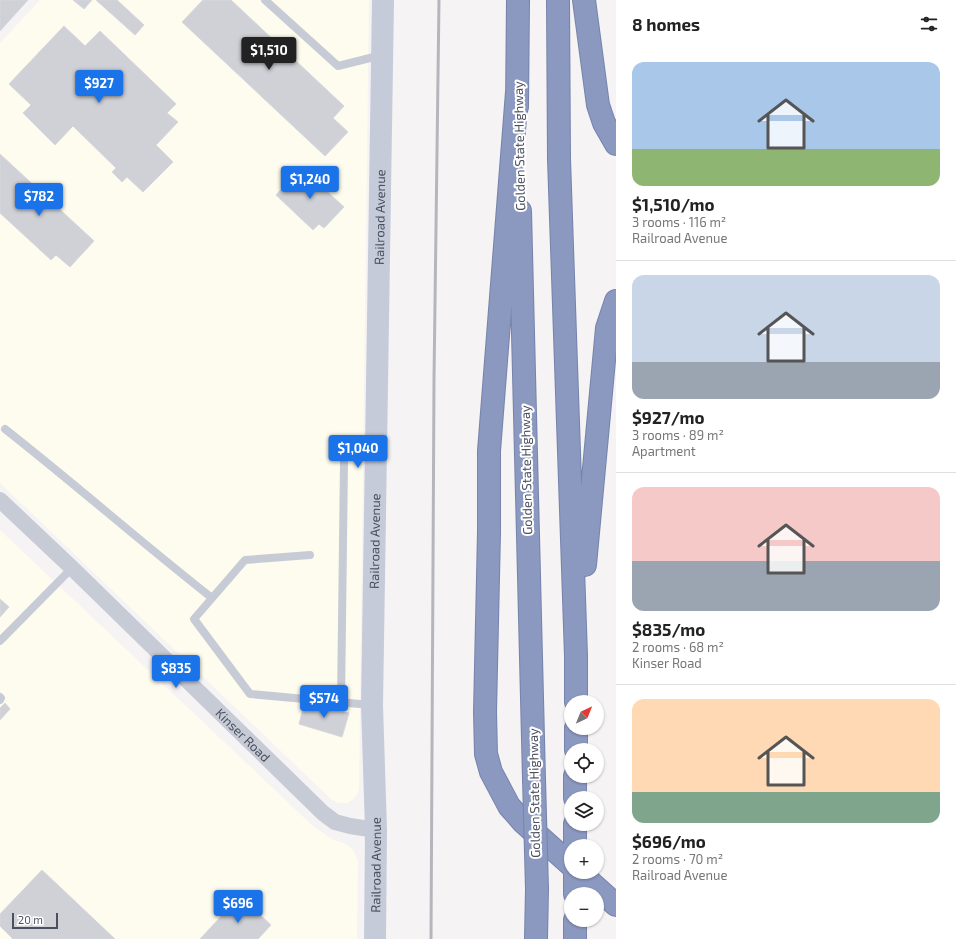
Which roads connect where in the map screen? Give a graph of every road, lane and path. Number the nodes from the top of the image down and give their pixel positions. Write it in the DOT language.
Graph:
graph roads {
  1 [pos="265,0"];
  2 [pos="383,0"];
  3 [pos="518,0"];
  4 [pos="558,0"];
  5 [pos="584,0"];
  6 [pos="382,55"];
  7 [pos="517,92"];
  8 [pos="616,144"];
  9 [pos="616,301"];
  10 [pos="5,429"];
  11 [pos="344,463"];
  12 [pos="0,500"];
  13 [pos="310,555"];
  14 [pos="72,568"];
  15 [pos="212,598"];
  16 [pos="0,641"];
  17 [pos="576,656"];
  18 [pos="576,695"];
  19 [pos="0,696"];
  20 [pos="0,700"];
  21 [pos="341,702"];
  22 [pos="372,705"];
  23 [pos="376,830"];
  24 [pos="564,859"];
  25 [pos="589,879"];
  26 [pos="611,895"];
  27 [pos="374,939"];
  28 [pos="536,939"];
  1 -- 6 [label="lane"];
  2 -- 6 [label="street, Railroad Avenue"];
  3 -- 7 [label="highway, Golden State Highway"];
  4 -- 17 [label="highway"];
  5 -- 8 [label="highway"];
  6 -- 22 [label="street, Railroad Avenue"];
  7 -- 24 [label="highway"];
  7 -- 28 [label="highway, Golden State Highway, bridge"];
  9 -- 17 [label="highway"];
  10 -- 15 [label="lane"];
  11 -- 21 [label="lane"];
  12 -- 14 [label="street, Kinser Road"];
  13 -- 15 [label="lane"];
  14 -- 16 [label="lane"];
  14 -- 23 [label="street, Kinser Road"];
  15 -- 21 [label="lane"];
  17 -- 18 [label="highway"];
  19 -- 20 [label="lane"];
  21 -- 22 [label="lane"];
  22 -- 23 [label="street, Railroad Avenue"];
  23 -- 27 [label="street, Railroad Avenue"];
  25 -- 26 [label="highway"];
}
